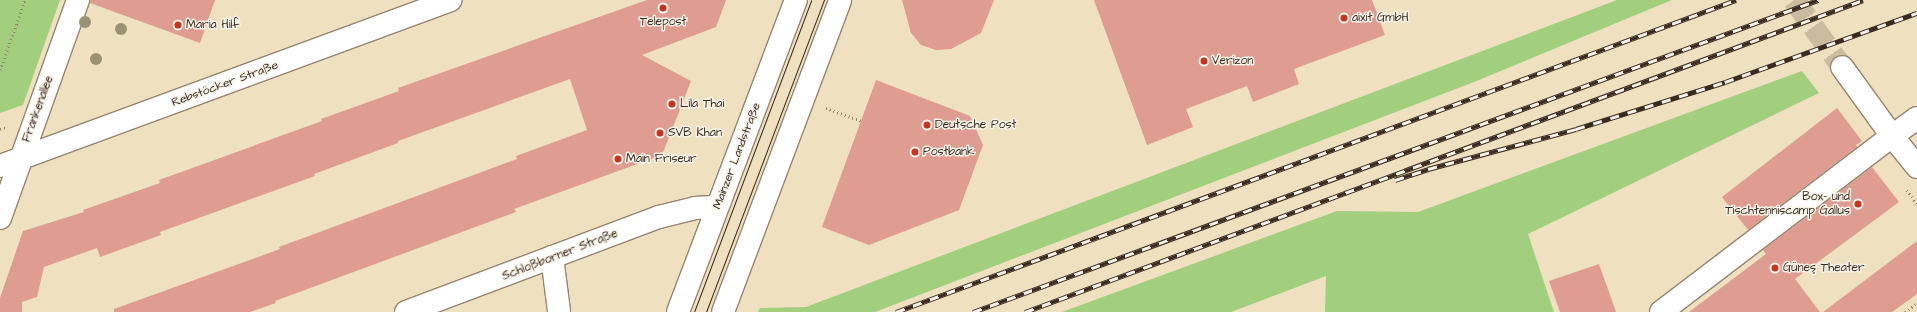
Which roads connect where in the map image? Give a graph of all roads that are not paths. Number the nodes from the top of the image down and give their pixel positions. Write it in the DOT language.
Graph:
graph roads {
  1 [pos="78,0"];
  2 [pos="450,0"];
  3 [pos="796,0"];
  4 [pos="840,0"];
  5 [pos="1842,67"];
  6 [pos="1917,118"];
  7 [pos="1892,136"];
  8 [pos="20,158"];
  9 [pos="0,166"];
  10 [pos="1917,167"];
  11 [pos="717,207"];
  12 [pos="0,218"];
  13 [pos="552,257"];
  14 [pos="558,311"];
  15 [pos="406,312"];
  16 [pos="678,312"];
  17 [pos="723,312"];
  18 [pos="1661,312"];
  1 -- 8 [label="street, Frankenallee"];
  2 -- 8 [label="street, Rebstöcker Straße"];
  3 -- 11 [label="street, Mainzer Landstraße"];
  4 -- 17 [label="street"];
  5 -- 7 [label="street"];
  6 -- 7 [label="street"];
  7 -- 10 [label="street"];
  7 -- 18 [label="street"];
  8 -- 9 [label="street, Rebstöcker Straße"];
  8 -- 12 [label="street, Frankenallee"];
  11 -- 13 [label="street, Schloßborner Straße"];
  11 -- 16 [label="street, Mainzer Landstraße"];
  13 -- 14 [label="street"];
  13 -- 15 [label="street, Schloßborner Straße"];
}
